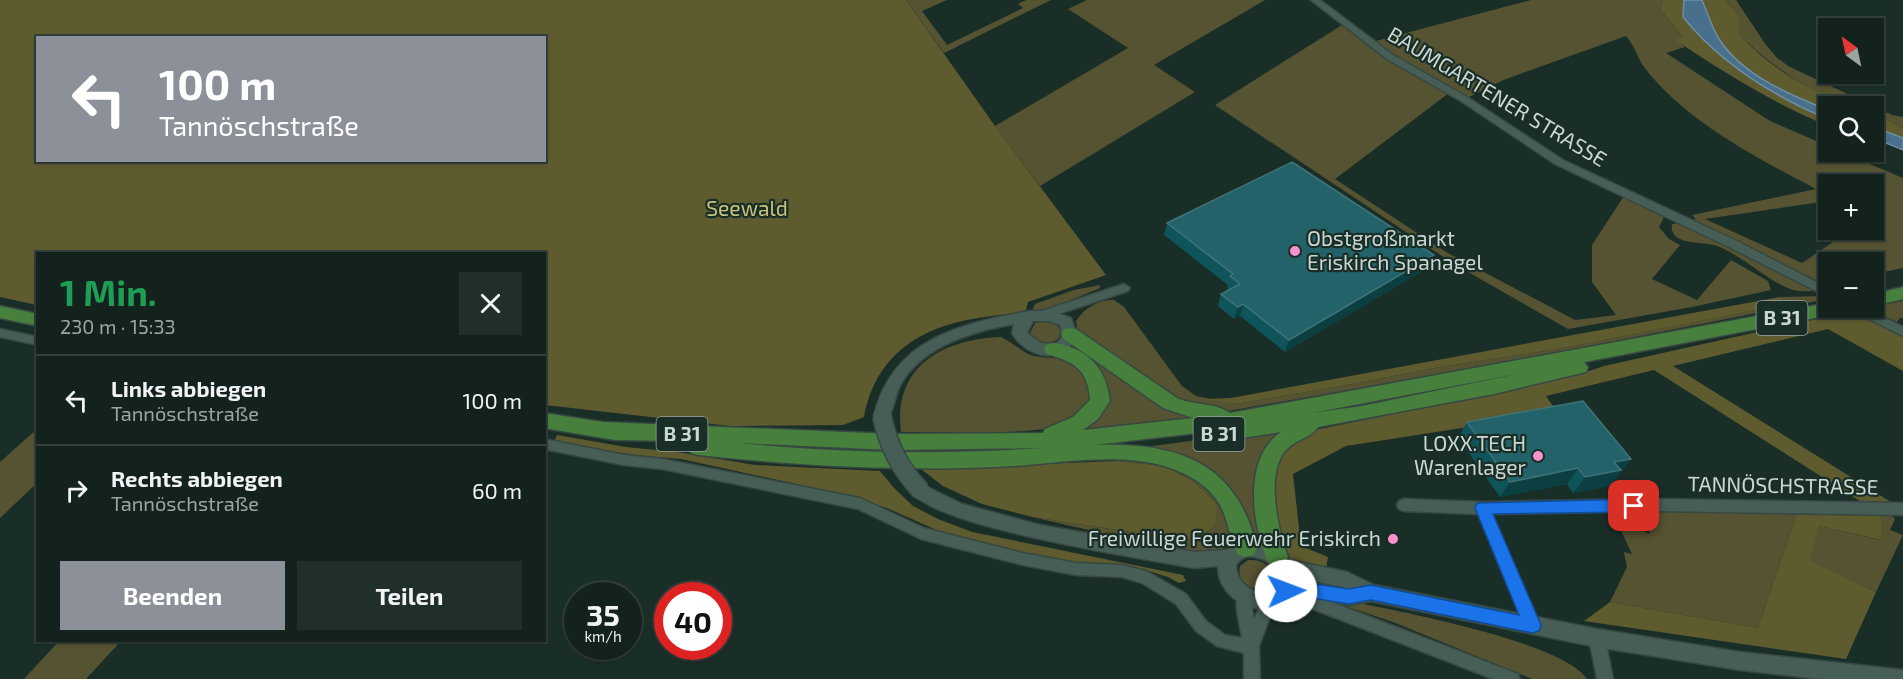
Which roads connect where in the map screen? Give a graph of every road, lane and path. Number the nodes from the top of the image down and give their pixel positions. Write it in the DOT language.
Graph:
graph roads {
  1 [pos="1316,0"];
  2 [pos="1124,288"];
  3 [pos="1818,288"];
  4 [pos="1903,294"];
  5 [pos="1884,298"];
  6 [pos="1080,303"];
  7 [pos="1818,311"];
  8 [pos="0,312"];
  9 [pos="1046,314"];
  10 [pos="1028,317"];
  11 [pos="1876,318"];
  12 [pos="36,320"];
  13 [pos="1068,329"];
  14 [pos="1729,329"];
  15 [pos="1902,331"];
  16 [pos="0,333"];
  17 [pos="954,334"];
  18 [pos="1023,340"];
  19 [pos="36,341"];
  20 [pos="1053,349"];
  21 [pos="1278,411"];
  22 [pos="1362,413"];
  23 [pos="546,420"];
  24 [pos="603,430"];
  25 [pos="983,440"];
  26 [pos="546,444"];
  27 [pos="1076,454"];
  28 [pos="1404,505"];
  29 [pos="1483,508"];
  30 [pos="1903,509"];
  31 [pos="1235,560"];
  32 [pos="1281,562"];
  33 [pos="1288,587"];
  34 [pos="1371,592"];
  35 [pos="1244,596"];
  36 [pos="1269,601"];
  37 [pos="1302,603"];
  38 [pos="1532,625"];
  39 [pos="1596,638"];
  40 [pos="1252,647"];
  41 [pos="1252,679"];
  42 [pos="1512,679"];
  43 [pos="1605,679"];
  44 [pos="1903,679"];
  1 -- 3 [label="street, BAUMGARTENER STRASSE"];
  2 -- 6 [label="street"];
  4 -- 5 [label="main road"];
  6 -- 9 [label="street"];
  6 -- 13 [label="street"];
  7 -- 14 [label="main road, B 31"];
  8 -- 12 [label="main road"];
  9 -- 10 [label="street"];
  9 -- 13 [label="street"];
  10 -- 17 [label="street"];
  10 -- 18 [label="street"];
  11 -- 15 [label="street"];
  13 -- 20 [label="street"];
  13 -- 21 [label="main road"];
  14 -- 21 [label="main road, B 31"];
  14 -- 22 [label="main road, B 31"];
  16 -- 19 [label="street"];
  17 -- 18 [label="street"];
  17 -- 31 [label="street, bridge"];
  18 -- 20 [label="street"];
  20 -- 25 [label="main road"];
  21 -- 25 [label="main road, B 31"];
  22 -- 27 [label="main road, B 31"];
  22 -- 32 [label="main road"];
  23 -- 24 [label="main road, B 31"];
  24 -- 25 [label="main road, B 31"];
  24 -- 27 [label="main road, B 31"];
  26 -- 40 [label="street"];
  27 -- 31 [label="main road"];
  28 -- 29 [label="street, TANNÖSCHSTRASSE"];
  29 -- 30 [label="street, TANNÖSCHSTRASSE"];
  29 -- 38 [label="street"];
  31 -- 32 [label="street"];
  31 -- 35 [label="street"];
  32 -- 33 [label="street"];
  32 -- 34 [label="street"];
  33 -- 34 [label="street"];
  33 -- 36 [label="street"];
  34 -- 38 [label="street"];
  35 -- 36 [label="street"];
  35 -- 40 [label="street"];
  36 -- 40 [label="street"];
  37 -- 42 [label="street"];
  38 -- 39 [label="street"];
  39 -- 43 [label="street"];
  39 -- 44 [label="street"];
  40 -- 41 [label="street"];
}
